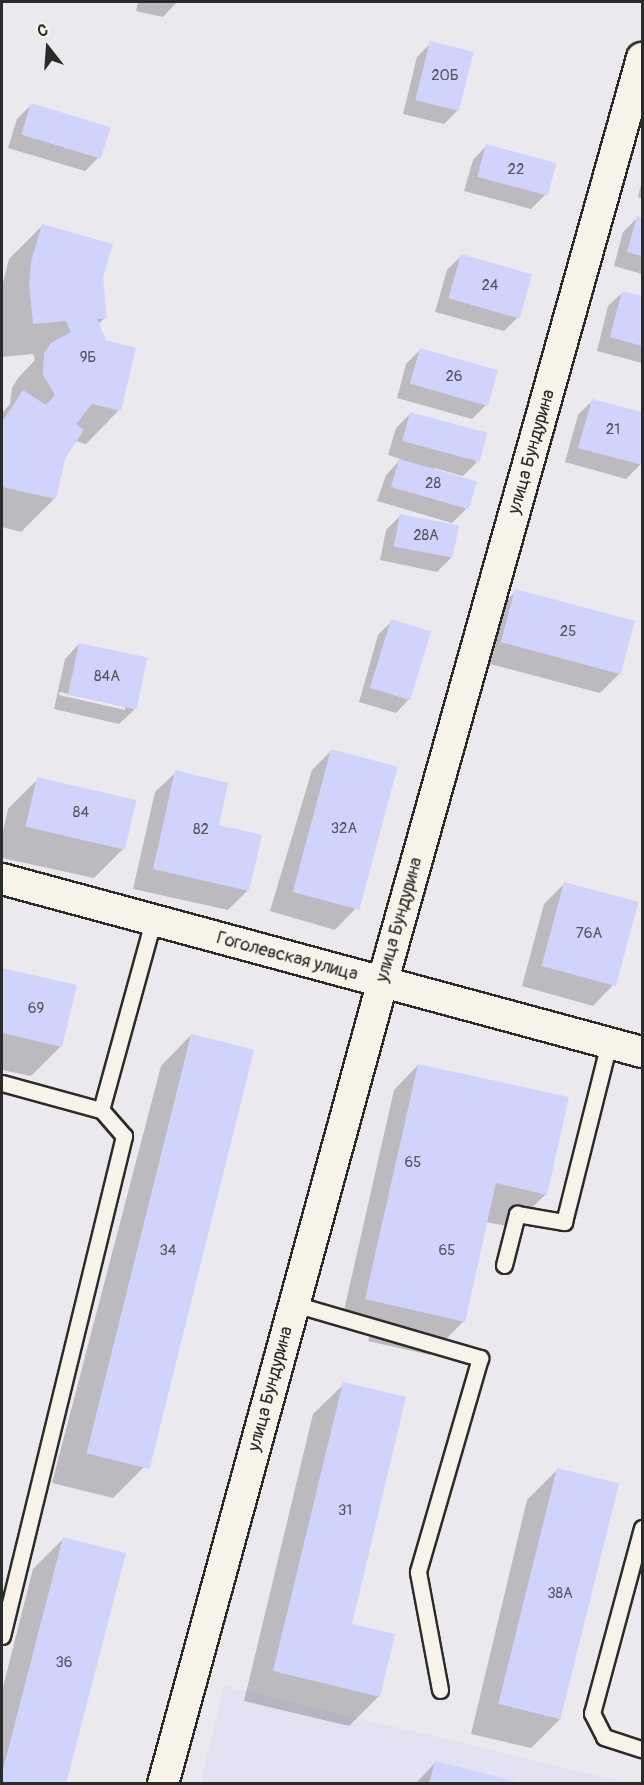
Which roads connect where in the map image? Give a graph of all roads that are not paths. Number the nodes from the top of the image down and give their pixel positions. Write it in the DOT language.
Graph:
graph roads {
  1 [pos="642,58"];
  2 [pos="2,879"];
  3 [pos="153,921"];
  4 [pos="382,984"];
  5 [pos="609,1043"];
  6 [pos="642,1052"];
  7 [pos="2,1083"];
  8 [pos="101,1110"];
  9 [pos="504,1265"];
  10 [pos="294,1304"];
  11 [pos="642,1528"];
  12 [pos="2,1636"];
  13 [pos="440,1690"];
  14 [pos="642,1749"];
  15 [pos="163,1784"];
  1 -- 4 [label="street, улица Бундурина"];
  2 -- 3 [label="street, Гоголевская улица"];
  3 -- 4 [label="street, Гоголевская улица"];
  3 -- 8 [label="lane"];
  4 -- 5 [label="street, Гоголевская улица"];
  4 -- 10 [label="street, улица Бундурина"];
  5 -- 6 [label="street, Гоголевская улица"];
  5 -- 9 [label="lane"];
  7 -- 8 [label="lane"];
  8 -- 12 [label="lane"];
  10 -- 13 [label="lane"];
  10 -- 15 [label="street, улица Бундурина"];
  11 -- 14 [label="lane"];
}
